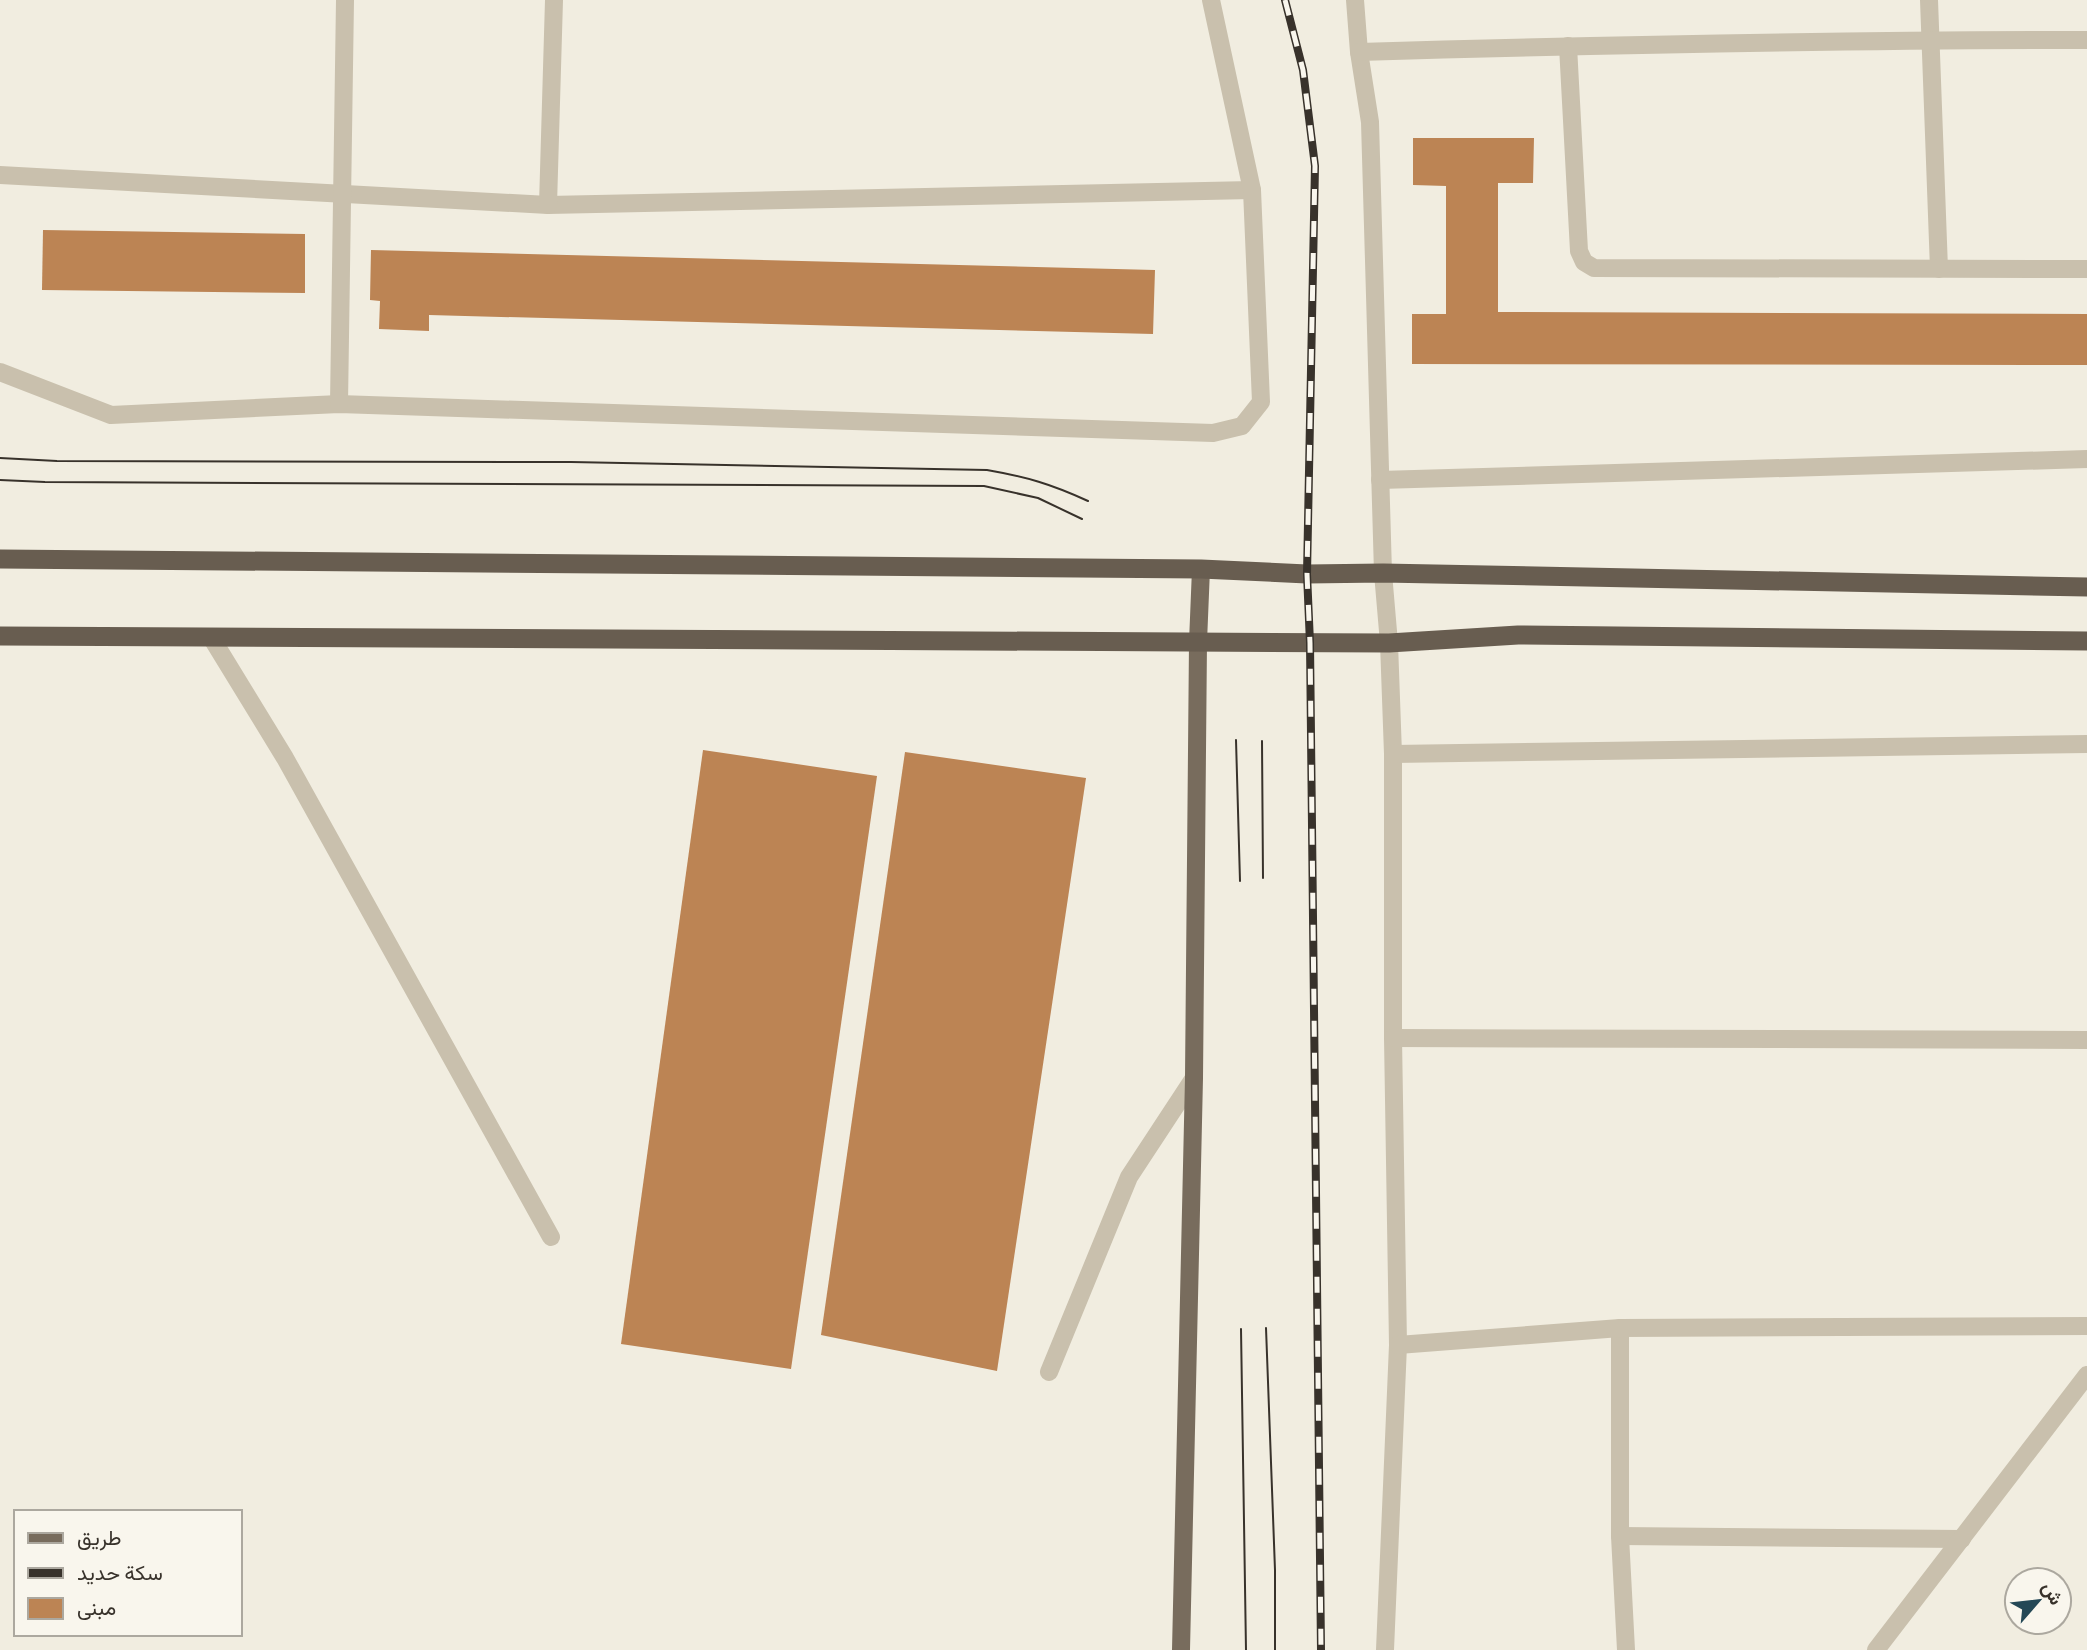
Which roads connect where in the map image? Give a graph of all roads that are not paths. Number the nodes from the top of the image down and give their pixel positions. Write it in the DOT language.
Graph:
graph roads {
  1 [pos="345,0"];
  2 [pos="554,0"];
  3 [pos="1211,0"];
  4 [pos="1355,0"];
  5 [pos="1930,0"];
  6 [pos="1930,40"];
  7 [pos="2087,40"];
  8 [pos="1568,46"];
  9 [pos="1359,52"];
  10 [pos="0,175"];
  11 [pos="1252,190"];
  12 [pos="342,193"];
  13 [pos="548,205"];
  14 [pos="1939,268"];
  15 [pos="2087,269"];
  16 [pos="0,372"];
  17 [pos="339,404"];
  18 [pos="2087,459"];
  19 [pos="1380,480"];
  20 [pos="0,559"];
  21 [pos="1201,569"];
  22 [pos="1383,573"];
  23 [pos="2087,587"];
  24 [pos="0,636"];
  25 [pos="211,637"];
  26 [pos="2087,641"];
  27 [pos="1198,642"];
  28 [pos="1389,643"];
  29 [pos="2087,744"];
  30 [pos="1393,754"];
  31 [pos="1393,1038"];
  32 [pos="2087,1040"];
  33 [pos="1194,1078"];
  34 [pos="551,1237"];
  35 [pos="2087,1325"];
  36 [pos="1620,1328"];
  37 [pos="1398,1345"];
  38 [pos="1049,1372"];
  39 [pos="2087,1375"];
  40 [pos="1620,1536"];
  41 [pos="1962,1539"];
  42 [pos="1181,1650"];
  43 [pos="1385,1650"];
  44 [pos="1626,1650"];
  45 [pos="1876,1650"];
  1 -- 12 [label="street"];
  2 -- 13 [label="street"];
  3 -- 11 [label="street"];
  4 -- 9 [label="street"];
  5 -- 6 [label="street"];
  6 -- 7 [label="street"];
  6 -- 8 [label="street"];
  6 -- 14 [label="street"];
  8 -- 9 [label="street"];
  8 -- 14 [label="street"];
  9 -- 19 [label="street"];
  10 -- 12 [label="street"];
  11 -- 13 [label="street"];
  11 -- 17 [label="street"];
  12 -- 13 [label="street"];
  12 -- 17 [label="street"];
  14 -- 15 [label="street"];
  16 -- 17 [label="street"];
  18 -- 19 [label="street"];
  19 -- 22 [label="street"];
  20 -- 21 [label="highway"];
  21 -- 22 [label="highway"];
  21 -- 27 [label="main road"];
  22 -- 23 [label="highway"];
  22 -- 28 [label="street"];
  24 -- 25 [label="highway"];
  25 -- 27 [label="highway"];
  25 -- 34 [label="street"];
  26 -- 28 [label="highway"];
  27 -- 28 [label="highway"];
  27 -- 33 [label="main road"];
  28 -- 30 [label="street"];
  29 -- 30 [label="street"];
  30 -- 31 [label="street"];
  31 -- 32 [label="street"];
  31 -- 37 [label="street"];
  33 -- 38 [label="street"];
  33 -- 42 [label="main road"];
  35 -- 36 [label="street"];
  36 -- 37 [label="street"];
  36 -- 40 [label="street"];
  37 -- 43 [label="street"];
  39 -- 41 [label="street"];
  40 -- 41 [label="street"];
  40 -- 44 [label="street"];
  41 -- 45 [label="street"];
}
